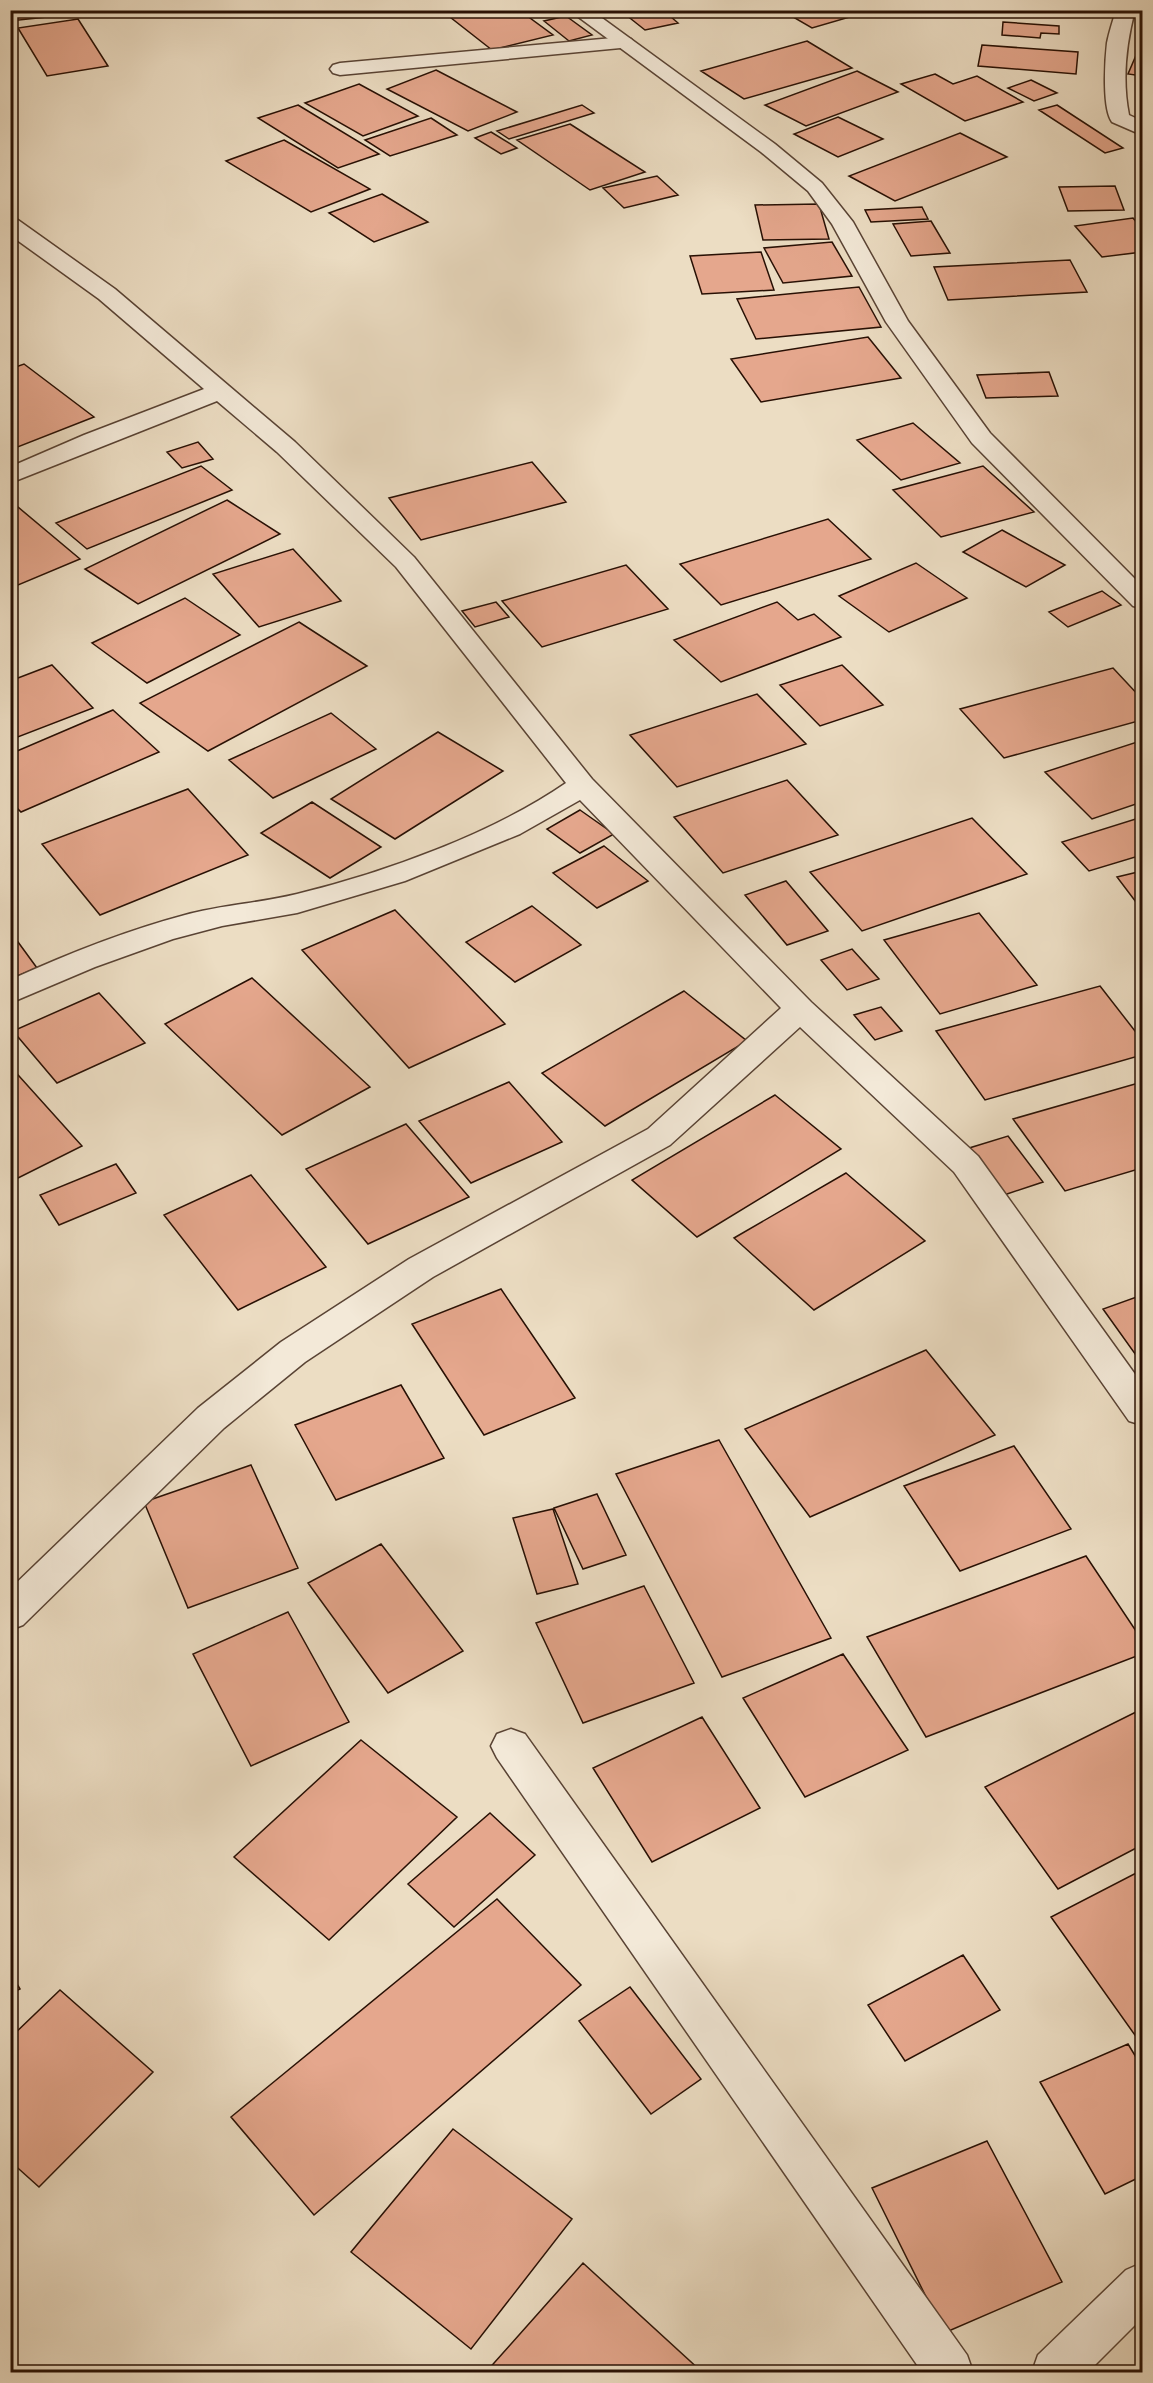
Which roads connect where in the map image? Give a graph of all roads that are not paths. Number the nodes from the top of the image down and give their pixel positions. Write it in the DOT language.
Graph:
graph roads {
  1 [pos="578,10"];
  2 [pos="1126,10"];
  3 [pos="624,43"];
  4 [pos="340,69"];
  5 [pos="1143,129"];
  6 [pos="10,225"];
  7 [pos="221,391"];
  8 [pos="10,476"];
  9 [pos="1143,600"];
  10 [pos="582,785"];
  11 [pos="10,993"];
  12 [pos="800,1009"];
  13 [pos="1143,1411"];
  14 [pos="10,1614"];
  15 [pos="511,1746"];
  16 [pos="1143,2286"];
  17 [pos="950,2373"];
  18 [pos="1055,2373"];
  1 -- 3 [label="street"];
  2 -- 5 [label="street"];
  3 -- 4 [label="street"];
  3 -- 9 [label="street"];
  6 -- 7 [label="street"];
  7 -- 8 [label="street"];
  7 -- 10 [label="street"];
  10 -- 11 [label="street"];
  10 -- 12 [label="street"];
  12 -- 13 [label="street"];
  12 -- 14 [label="street"];
  15 -- 17 [label="street"];
  16 -- 18 [label="street"];
}
